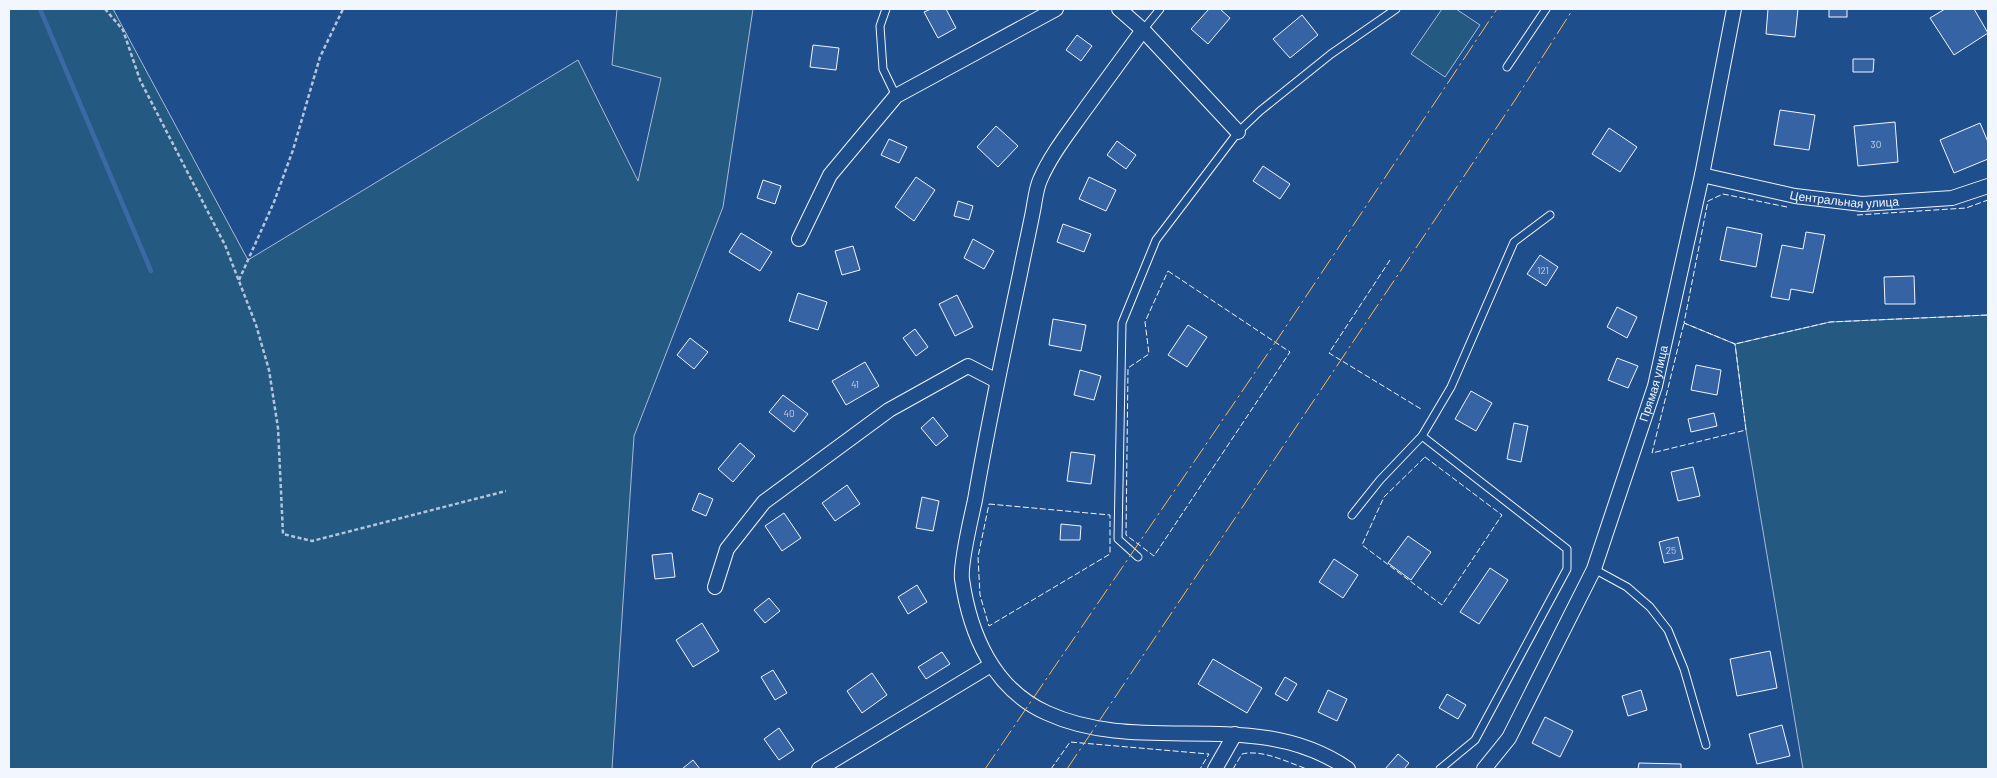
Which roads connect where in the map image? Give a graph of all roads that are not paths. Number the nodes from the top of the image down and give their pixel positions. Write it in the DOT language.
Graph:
graph roads {
  1 [pos="886,9"];
  2 [pos="1056,9"];
  3 [pos="1120,9"];
  4 [pos="1160,9"];
  5 [pos="1396,9"];
  6 [pos="1546,9"];
  7 [pos="1734,9"];
  8 [pos="1143,30"];
  9 [pos="1508,68"];
  10 [pos="896,96"];
  11 [pos="1238,132"];
  12 [pos="1702,175"];
  13 [pos="1988,186"];
  14 [pos="1550,215"];
  15 [pos="799,239"];
  16 [pos="997,381"];
  17 [pos="1422,436"];
  18 [pos="1352,515"];
  19 [pos="1138,557"];
  20 [pos="1594,569"];
  21 [pos="715,586"];
  22 [pos="991,665"];
  23 [pos="1235,734"];
  24 [pos="1706,745"];
  25 [pos="819,769"];
  26 [pos="1215,769"];
  27 [pos="1348,769"];
  28 [pos="1440,769"];
  29 [pos="1484,769"];
  1 -- 10 [label="lane"];
  2 -- 10 [label="street"];
  3 -- 8 [label="street"];
  4 -- 8 [label="lane"];
  5 -- 11 [label="lane"];
  6 -- 9 [label="lane"];
  7 -- 12 [label="street, Прямая улица"];
  8 -- 11 [label="street"];
  8 -- 16 [label="street"];
  10 -- 15 [label="street"];
  11 -- 19 [label="lane"];
  12 -- 13 [label="street, Центральная улица"];
  12 -- 20 [label="street, Прямая улица"];
  14 -- 17 [label="lane"];
  16 -- 21 [label="street"];
  16 -- 22 [label="street"];
  17 -- 18 [label="lane"];
  17 -- 28 [label="lane"];
  20 -- 24 [label="lane"];
  20 -- 29 [label="street, Прямая улица"];
  22 -- 23 [label="street"];
  22 -- 25 [label="street"];
  23 -- 26 [label="street"];
  23 -- 27 [label="street"];
}
